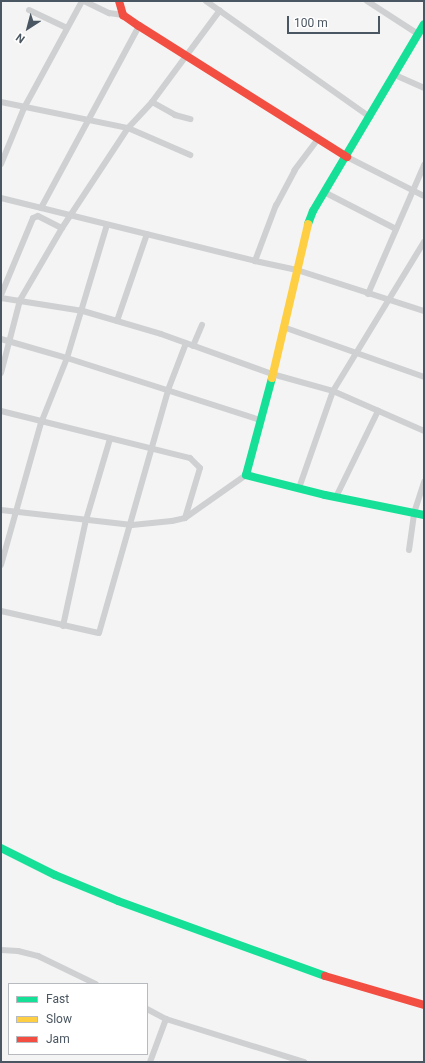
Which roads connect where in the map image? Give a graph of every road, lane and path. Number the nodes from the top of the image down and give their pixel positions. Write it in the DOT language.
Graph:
graph roads {
  1 [pos="83,1"];
  2 [pos="119,1"];
  3 [pos="206,1"];
  4 [pos="367,1"];
  5 [pos="29,10"];
  6 [pos="220,10"];
  7 [pos="123,15"];
  8 [pos="424,24"];
  9 [pos="139,26"];
  10 [pos="67,28"];
  11 [pos="418,34"];
  12 [pos="186,56"];
  13 [pos="395,75"];
  14 [pos="424,88"];
  15 [pos="1,102"];
  16 [pos="152,102"];
  17 [pos="24,108"];
  18 [pos="370,117"];
  19 [pos="87,119"];
  20 [pos="190,119"];
  21 [pos="128,128"];
  22 [pos="318,139"];
  23 [pos="190,154"];
  24 [pos="347,157"];
  25 [pos="1,164"];
  26 [pos="424,165"];
  27 [pos="414,191"];
  28 [pos="324,192"];
  29 [pos="424,196"];
  30 [pos="1,198"];
  31 [pos="41,208"];
  32 [pos="70,216"];
  33 [pos="106,225"];
  34 [pos="62,228"];
  35 [pos="396,229"];
  36 [pos="147,234"];
  37 [pos="424,242"];
  38 [pos="255,261"];
  39 [pos="297,270"];
  40 [pos="368,294"];
  41 [pos="1,296"];
  42 [pos="20,300"];
  43 [pos="387,301"];
  44 [pos="83,311"];
  45 [pos="424,312"];
  46 [pos="117,321"];
  47 [pos="202,325"];
  48 [pos="286,328"];
  49 [pos="1,339"];
  50 [pos="9,341"];
  51 [pos="186,343"];
  52 [pos="193,346"];
  53 [pos="357,353"];
  54 [pos="68,358"];
  55 [pos="1,373"];
  56 [pos="272,374"];
  57 [pos="424,378"];
  58 [pos="168,390"];
  59 [pos="333,391"];
  60 [pos="1,411"];
  61 [pos="378,411"];
  62 [pos="260,420"];
  63 [pos="41,422"];
  64 [pos="424,431"];
  65 [pos="110,439"];
  66 [pos="151,448"];
  67 [pos="246,475"];
  68 [pos="424,482"];
  69 [pos="298,488"];
  70 [pos="336,497"];
  71 [pos="1,510"];
  72 [pos="17,512"];
  73 [pos="414,513"];
  74 [pos="424,515"];
  75 [pos="185,518"];
  76 [pos="86,520"];
  77 [pos="132,525"];
  78 [pos="409,550"];
  79 [pos="1,565"];
  80 [pos="1,611"];
  81 [pos="62,626"];
  82 [pos="1,848"];
  83 [pos="1,950"];
  84 [pos="94,983"];
  85 [pos="424,1005"];
  86 [pos="148,1010"];
  87 [pos="166,1019"];
  88 [pos="150,1062"];
  89 [pos="304,1062"];
  1 -- 7 [label="street"];
  1 -- 10 [label="street"];
  2 -- 7 [label="street"];
  3 -- 6 [label="street"];
  4 -- 11 [label="street"];
  5 -- 10 [label="street"];
  6 -- 12 [label="street"];
  6 -- 18 [label="street"];
  7 -- 9 [label="street"];
  8 -- 11 [label="street"];
  9 -- 12 [label="street"];
  9 -- 19 [label="street"];
  10 -- 17 [label="street"];
  11 -- 13 [label="street"];
  12 -- 16 [label="street"];
  12 -- 22 [label="street"];
  13 -- 14 [label="street"];
  13 -- 18 [label="street"];
  15 -- 17 [label="street"];
  16 -- 20 [label="street"];
  16 -- 21 [label="street"];
  17 -- 19 [label="street"];
  17 -- 25 [label="street"];
  18 -- 24 [label="street"];
  19 -- 21 [label="street"];
  19 -- 31 [label="street"];
  21 -- 23 [label="street"];
  21 -- 32 [label="street"];
  22 -- 24 [label="street"];
  22 -- 38 [label="street"];
  24 -- 27 [label="street"];
  24 -- 28 [label="street"];
  26 -- 27 [label="street"];
  27 -- 29 [label="street"];
  27 -- 35 [label="street"];
  28 -- 35 [label="street"];
  28 -- 39 [label="street"];
  30 -- 31 [label="street"];
  31 -- 32 [label="street"];
  32 -- 33 [label="street"];
  32 -- 34 [label="street"];
  33 -- 36 [label="street"];
  33 -- 44 [label="street"];
  34 -- 41 [label="street"];
  34 -- 42 [label="street"];
  35 -- 40 [label="street"];
  36 -- 38 [label="street"];
  36 -- 46 [label="street"];
  37 -- 43 [label="street"];
  38 -- 39 [label="street"];
  39 -- 40 [label="street"];
  39 -- 48 [label="street"];
  40 -- 43 [label="street"];
  41 -- 42 [label="street"];
  42 -- 44 [label="street"];
  42 -- 50 [label="street"];
  43 -- 45 [label="street"];
  43 -- 53 [label="street"];
  44 -- 46 [label="street"];
  44 -- 54 [label="street"];
  46 -- 51 [label="street"];
  47 -- 52 [label="street"];
  48 -- 53 [label="street"];
  48 -- 56 [label="street"];
  49 -- 50 [label="street"];
  50 -- 54 [label="street"];
  50 -- 55 [label="street"];
  51 -- 52 [label="street"];
  51 -- 58 [label="street"];
  52 -- 56 [label="street"];
  53 -- 57 [label="street"];
  53 -- 59 [label="street"];
  54 -- 58 [label="street"];
  54 -- 63 [label="street"];
  56 -- 59 [label="street"];
  56 -- 62 [label="street"];
  58 -- 62 [label="street"];
  58 -- 66 [label="street"];
  59 -- 61 [label="street"];
  59 -- 69 [label="street"];
  60 -- 63 [label="street"];
  61 -- 64 [label="street"];
  61 -- 70 [label="street"];
  62 -- 67 [label="street"];
  63 -- 65 [label="street"];
  63 -- 72 [label="street"];
  65 -- 66 [label="street"];
  65 -- 76 [label="street"];
  66 -- 75 [label="street"];
  66 -- 77 [label="street"];
  67 -- 69 [label="street"];
  67 -- 75 [label="street"];
  68 -- 73 [label="street"];
  69 -- 70 [label="street"];
  70 -- 73 [label="street"];
  71 -- 72 [label="street"];
  72 -- 76 [label="street"];
  72 -- 79 [label="street"];
  73 -- 74 [label="street"];
  73 -- 78 [label="street"];
  75 -- 77 [label="street"];
  76 -- 77 [label="street"];
  76 -- 81 [label="street"];
  77 -- 81 [label="street"];
  80 -- 81 [label="street"];
  82 -- 85 [label="street"];
  83 -- 84 [label="street"];
  86 -- 87 [label="street"];
  87 -- 88 [label="street"];
  87 -- 89 [label="street"];
}
